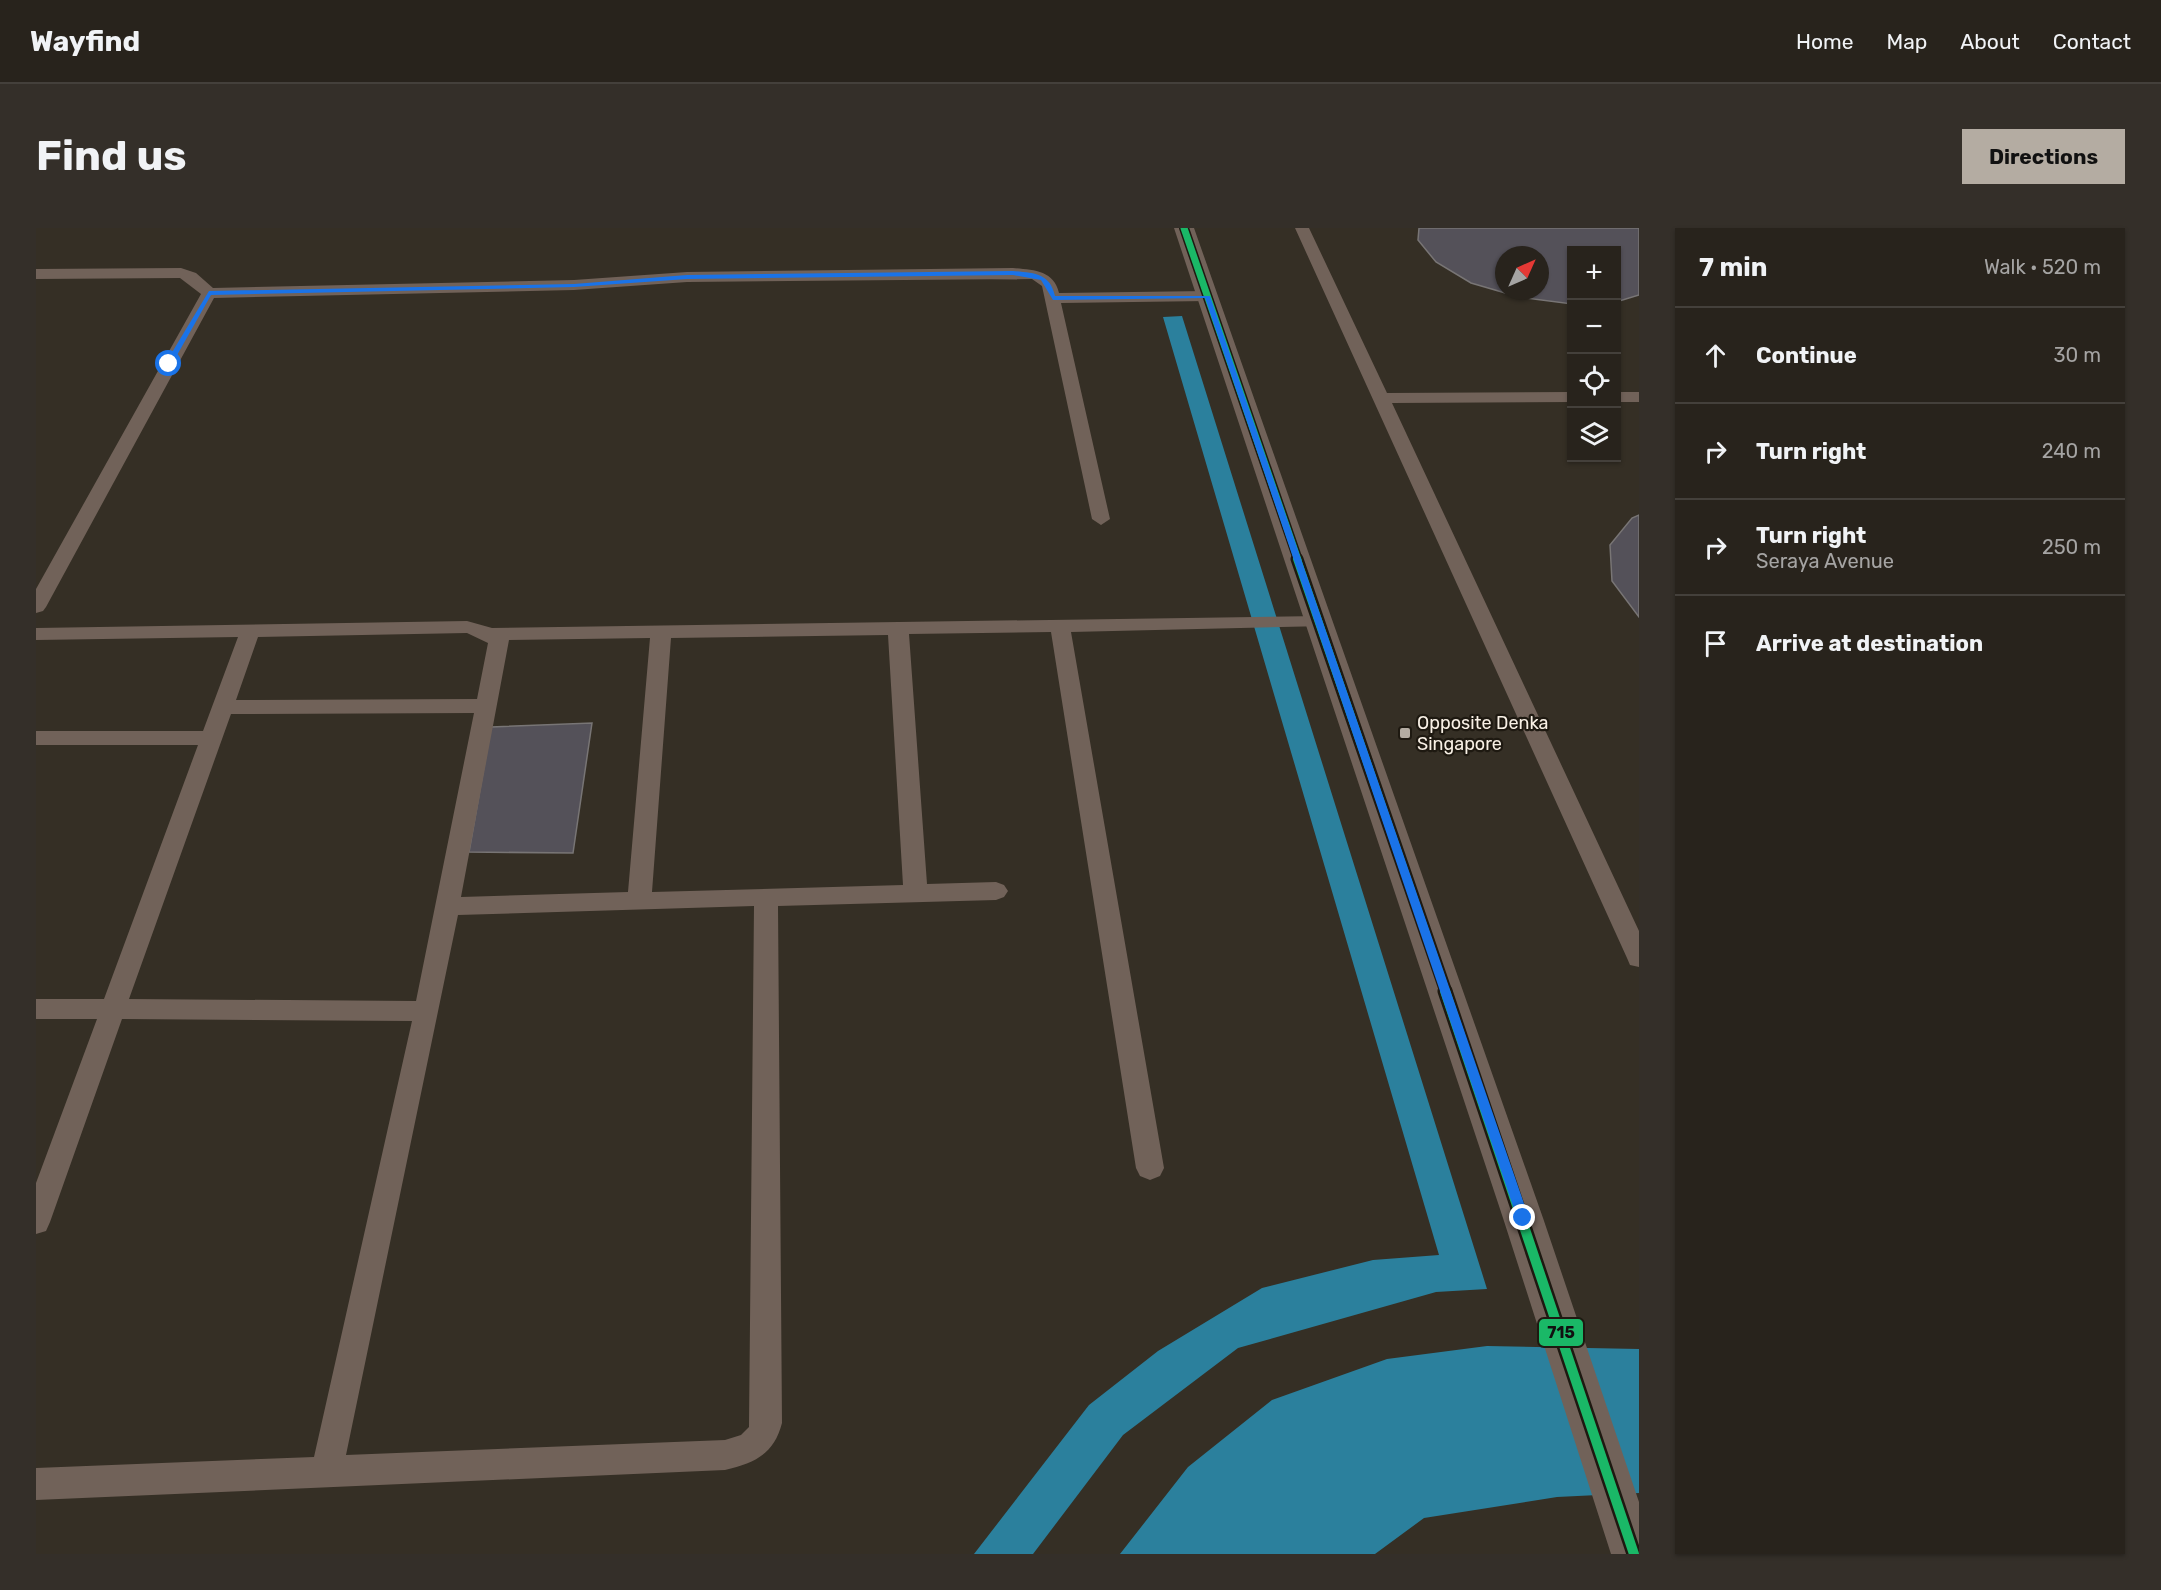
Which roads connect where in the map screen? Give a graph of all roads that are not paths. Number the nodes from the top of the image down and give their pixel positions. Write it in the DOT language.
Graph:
graph roads {
  1 [pos="1184,228"];
  2 [pos="1302,228"];
  3 [pos="36,274"];
  4 [pos="209,293"];
  5 [pos="1207,296"];
  6 [pos="1053,298"];
  7 [pos="1621,397"];
  8 [pos="1639,397"];
  9 [pos="1382,398"];
  10 [pos="1567,398"];
  11 [pos="1101,519"];
  12 [pos="46,572"];
  13 [pos="36,607"];
  14 [pos="1319,622"];
  15 [pos="1060,626"];
  16 [pos="898,630"];
  17 [pos="250,631"];
  18 [pos="661,631"];
  19 [pos="36,634"];
  20 [pos="490,634"];
  21 [pos="223,706"];
  22 [pos="486,706"];
  23 [pos="36,738"];
  24 [pos="211,738"];
  25 [pos="996,891"];
  26 [pos="916,893"];
  27 [pos="765,897"];
  28 [pos="639,901"];
  29 [pos="447,906"];
  30 [pos="1628,910"];
  31 [pos="1639,958"];
  32 [pos="36,1009"];
  33 [pos="113,1009"];
  34 [pos="427,1011"];
  35 [pos="1150,1167"];
  36 [pos="36,1222"];
  37 [pos="327,1472"];
  38 [pos="36,1484"];
  39 [pos="1631,1544"];
  1 -- 5 [label="street"];
  2 -- 9 [label="lane"];
  3 -- 4 [label="lane"];
  4 -- 6 [label="lane"];
  4 -- 12 [label="lane"];
  5 -- 6 [label="lane"];
  5 -- 14 [label="street"];
  6 -- 11 [label="lane"];
  7 -- 8 [label="lane"];
  9 -- 10 [label="lane"];
  9 -- 30 [label="lane"];
  12 -- 13 [label="lane"];
  14 -- 15 [label="lane"];
  14 -- 39 [label="street"];
  15 -- 16 [label="lane"];
  15 -- 35 [label="lane"];
  16 -- 18 [label="lane"];
  16 -- 26 [label="lane"];
  17 -- 19 [label="lane"];
  17 -- 20 [label="lane"];
  17 -- 21 [label="lane"];
  18 -- 20 [label="lane"];
  18 -- 28 [label="lane"];
  20 -- 22 [label="lane"];
  21 -- 22 [label="lane"];
  21 -- 24 [label="lane"];
  22 -- 29 [label="lane"];
  23 -- 24 [label="lane"];
  24 -- 33 [label="lane"];
  25 -- 26 [label="lane"];
  26 -- 27 [label="lane"];
  27 -- 28 [label="lane"];
  27 -- 37 [label="lane"];
  28 -- 29 [label="lane"];
  29 -- 34 [label="lane"];
  30 -- 31 [label="lane"];
  32 -- 33 [label="lane"];
  33 -- 34 [label="lane"];
  33 -- 36 [label="lane"];
  34 -- 37 [label="lane"];
  37 -- 38 [label="lane"];
}
